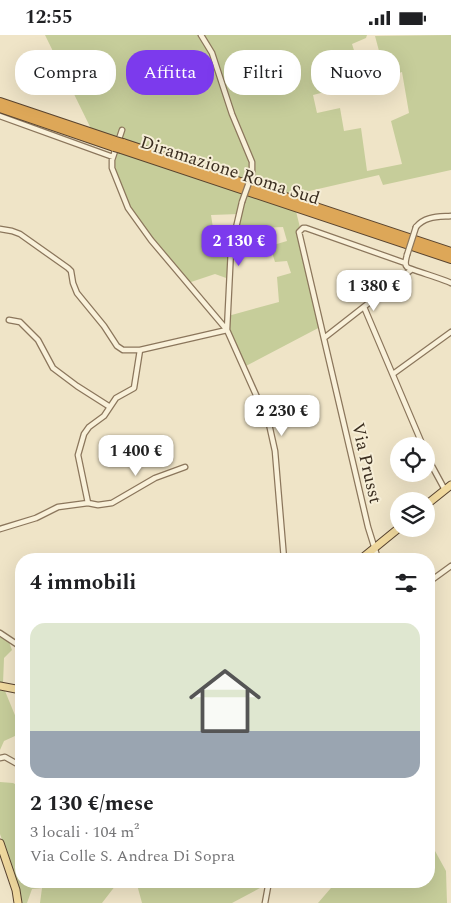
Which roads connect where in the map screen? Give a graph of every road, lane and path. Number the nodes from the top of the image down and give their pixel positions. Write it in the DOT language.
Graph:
graph roads {
  1 [pos="201,35"];
  2 [pos="0,102"];
  3 [pos="0,108"];
  4 [pos="0,116"];
  5 [pos="122,130"];
  6 [pos="118,145"];
  7 [pos="113,157"];
  8 [pos="451,216"];
  9 [pos="0,229"];
  10 [pos="450,255"];
  11 [pos="405,263"];
  12 [pos="411,270"];
  13 [pos="451,283"];
  14 [pos="364,307"];
  15 [pos="10,320"];
  16 [pos="227,330"];
  17 [pos="451,332"];
  18 [pos="324,337"];
  19 [pos="140,350"];
  20 [pos="393,374"];
  21 [pos="110,407"];
  22 [pos="418,437"];
  23 [pos="185,467"];
  24 [pos="435,472"];
  25 [pos="451,485"];
  26 [pos="445,490"];
  27 [pos="435,498"];
  28 [pos="88,503"];
  29 [pos="0,529"];
  30 [pos="390,536"];
  31 [pos="374,549"];
  32 [pos="284,553"];
  33 [pos="369,553"];
  34 [pos="376,553"];
  35 [pos="451,566"];
  36 [pos="435,578"];
  37 [pos="0,633"];
  38 [pos="15,643"];
  39 [pos="0,686"];
  40 [pos="15,689"];
  41 [pos="0,757"];
  42 [pos="15,763"];
  43 [pos="0,843"];
  44 [pos="15,887"];
  45 [pos="15,888"];
  46 [pos="268,888"];
  47 [pos="18,903"];
  48 [pos="265,903"];
  1 -- 16 [label="street, bridge"];
  2 -- 6 [label="highway, Diramazione Roma Sud"];
  3 -- 6 [label="highway, Diramazione Roma Sud"];
  4 -- 7 [label="street"];
  5 -- 7 [label="street"];
  6 -- 10 [label="highway, Diramazione Roma Sud"];
  7 -- 16 [label="street"];
  8 -- 11 [label="street, bridge"];
  9 -- 19 [label="street"];
  11 -- 12 [label="street"];
  11 -- 18 [label="street, Via Prusst"];
  12 -- 13 [label="street"];
  12 -- 14 [label="street"];
  14 -- 18 [label="street"];
  14 -- 20 [label="street"];
  15 -- 21 [label="street"];
  16 -- 19 [label="street"];
  16 -- 32 [label="street"];
  17 -- 20 [label="street"];
  18 -- 31 [label="street, Via Prusst"];
  19 -- 21 [label="street"];
  20 -- 22 [label="street"];
  21 -- 28 [label="street"];
  23 -- 28 [label="street"];
  24 -- 26 [label="street"];
  25 -- 26 [label="main road"];
  26 -- 27 [label="main road"];
  28 -- 29 [label="street"];
  30 -- 31 [label="main road"];
  31 -- 33 [label="main road"];
  31 -- 34 [label="street, Via Prusst"];
  35 -- 36 [label="street"];
  37 -- 38 [label="street"];
  39 -- 40 [label="main road"];
  41 -- 42 [label="street"];
  43 -- 44 [label="main road"];
  45 -- 47 [label="main road"];
  46 -- 48 [label="street"];
}
